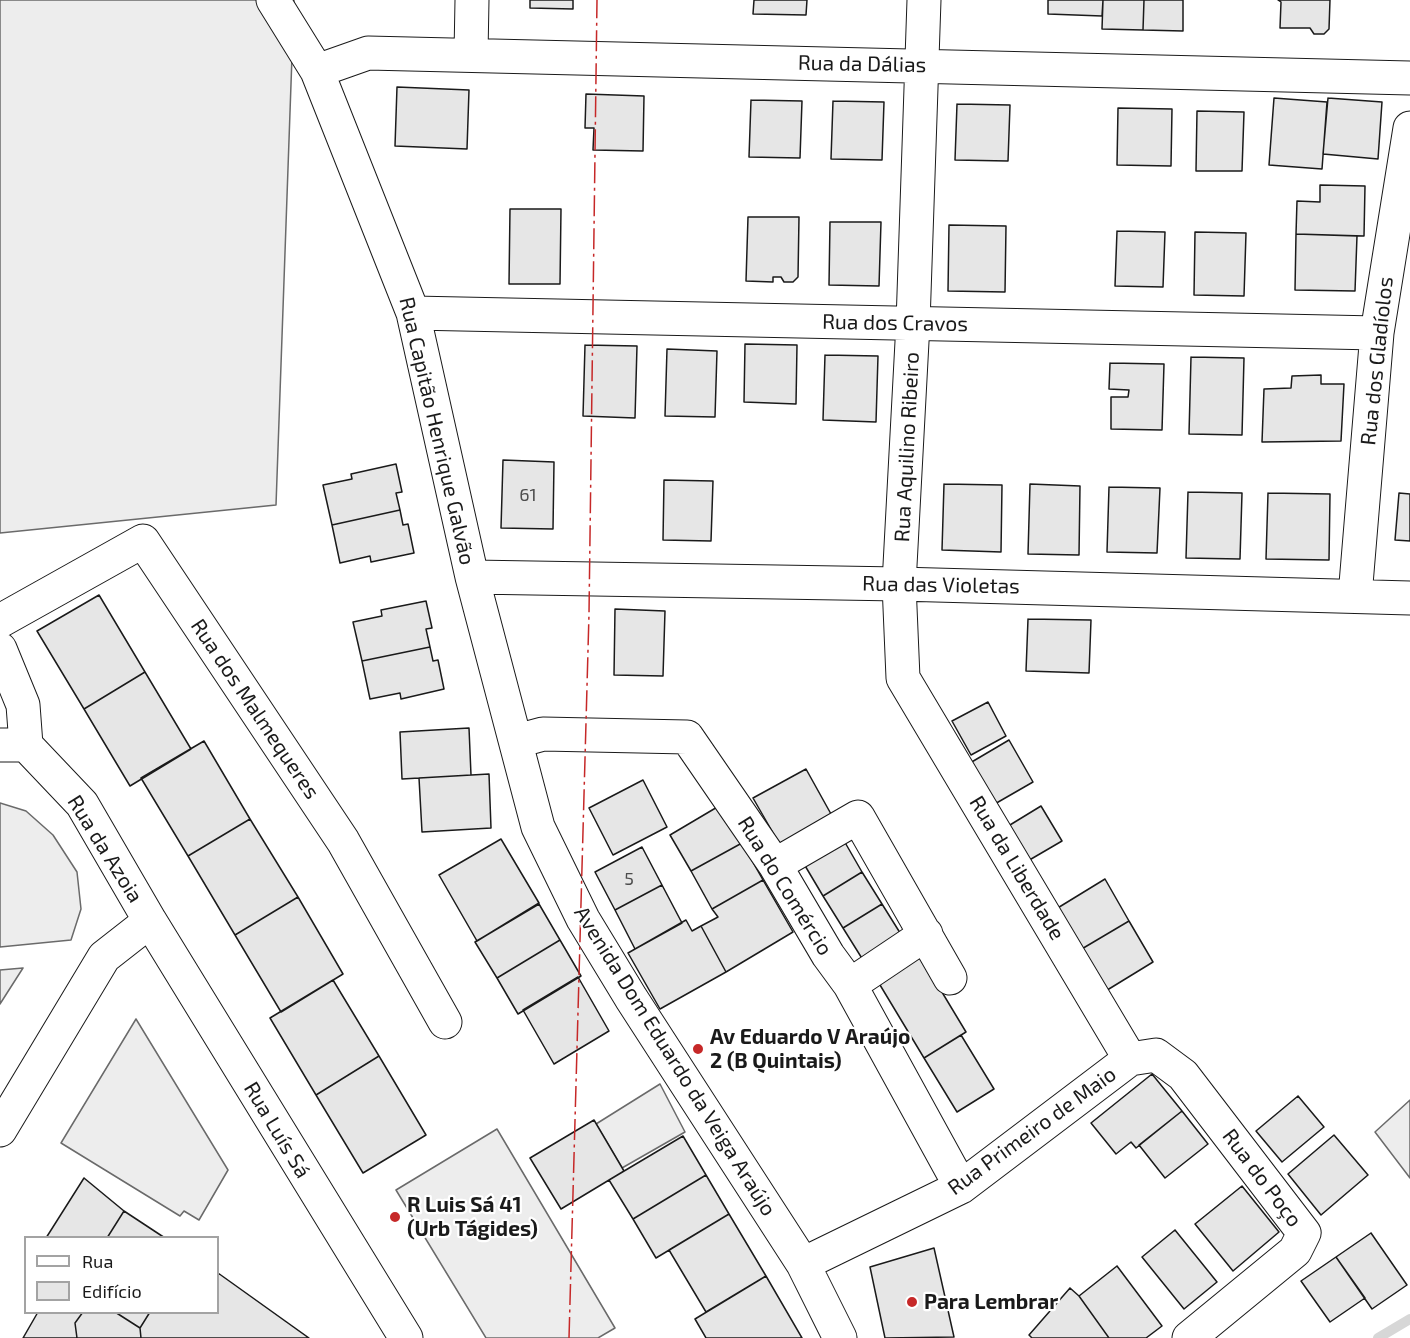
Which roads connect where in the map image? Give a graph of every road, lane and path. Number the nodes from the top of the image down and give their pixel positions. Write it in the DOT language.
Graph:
graph roads {
  1 [pos="273,0"];
  2 [pos="472,0"];
  3 [pos="924,0"];
  4 [pos="471,54"];
  5 [pos="923,65"];
  6 [pos="317,71"];
  7 [pos="1410,78"];
  8 [pos="1410,128"];
  9 [pos="413,313"];
  10 [pos="913,323"];
  11 [pos="1377,333"];
  12 [pos="472,577"];
  13 [pos="899,584"];
  14 [pos="1355,596"];
  15 [pos="1410,598"];
  16 [pos="0,621"];
  17 [pos="0,650"];
  18 [pos="903,678"];
  19 [pos="517,741"];
  20 [pos="13,745"];
  21 [pos="775,865"];
  22 [pos="150,921"];
  23 [pos="926,934"];
  24 [pos="950,978"];
  25 [pos="850,985"];
  26 [pos="445,1022"];
  27 [pos="1130,1059"];
  28 [pos="0,1130"];
  29 [pos="962,1187"];
  30 [pos="803,1264"];
  31 [pos="406,1338"];
  32 [pos="840,1338"];
  33 [pos="1189,1338"];
  1 -- 6 [label="street, Rua Capitão Henrique Galvão"];
  2 -- 4 [label="street"];
  3 -- 5 [label="street, Rua Aquilino Ribeiro"];
  4 -- 5 [label="street, Rua da Dálias"];
  4 -- 6 [label="street, Rua da Dálias"];
  5 -- 7 [label="street, Rua da Dálias"];
  5 -- 10 [label="street, Rua Aquilino Ribeiro"];
  6 -- 9 [label="street, Rua Capitão Henrique Galvão"];
  8 -- 11 [label="street, Rua dos Gladíolos"];
  9 -- 10 [label="street, Rua dos Cravos"];
  9 -- 12 [label="street, Rua Capitão Henrique Galvão"];
  10 -- 11 [label="street, Rua dos Cravos"];
  10 -- 13 [label="street, Rua Aquilino Ribeiro"];
  11 -- 14 [label="street, Rua dos Gladíolos"];
  12 -- 13 [label="street, Rua das Violetas"];
  12 -- 19 [label="street, Rua Capitão Henrique Galvão"];
  13 -- 14 [label="street, Rua das Violetas"];
  13 -- 18 [label="street, Rua Aquilino Ribeiro"];
  14 -- 15 [label="street, Rua das Violetas"];
  16 -- 26 [label="street, Rua dos Malmequeres"];
  17 -- 20 [label="street"];
  18 -- 27 [label="street, Rua da Liberdade"];
  19 -- 21 [label="street, Rua do Comércio"];
  19 -- 30 [label="street, Avenida Dom Eduardo da Veiga Araújo"];
  20 -- 22 [label="street, Rua da Azoia"];
  21 -- 23 [label="street"];
  21 -- 25 [label="street, Rua do Comércio"];
  22 -- 28 [label="street"];
  22 -- 31 [label="street, Rua Luís Sá"];
  23 -- 24 [label="street"];
  23 -- 25 [label="street"];
  25 -- 29 [label="street, Rua do Comércio"];
  27 -- 29 [label="street, Rua Primeiro de Maio"];
  27 -- 33 [label="street, Rua do Poço"];
  29 -- 30 [label="street, Rua Primeiro de Maio"];
  30 -- 32 [label="street, Avenida Dom Eduardo da Veiga Araújo"];
}
